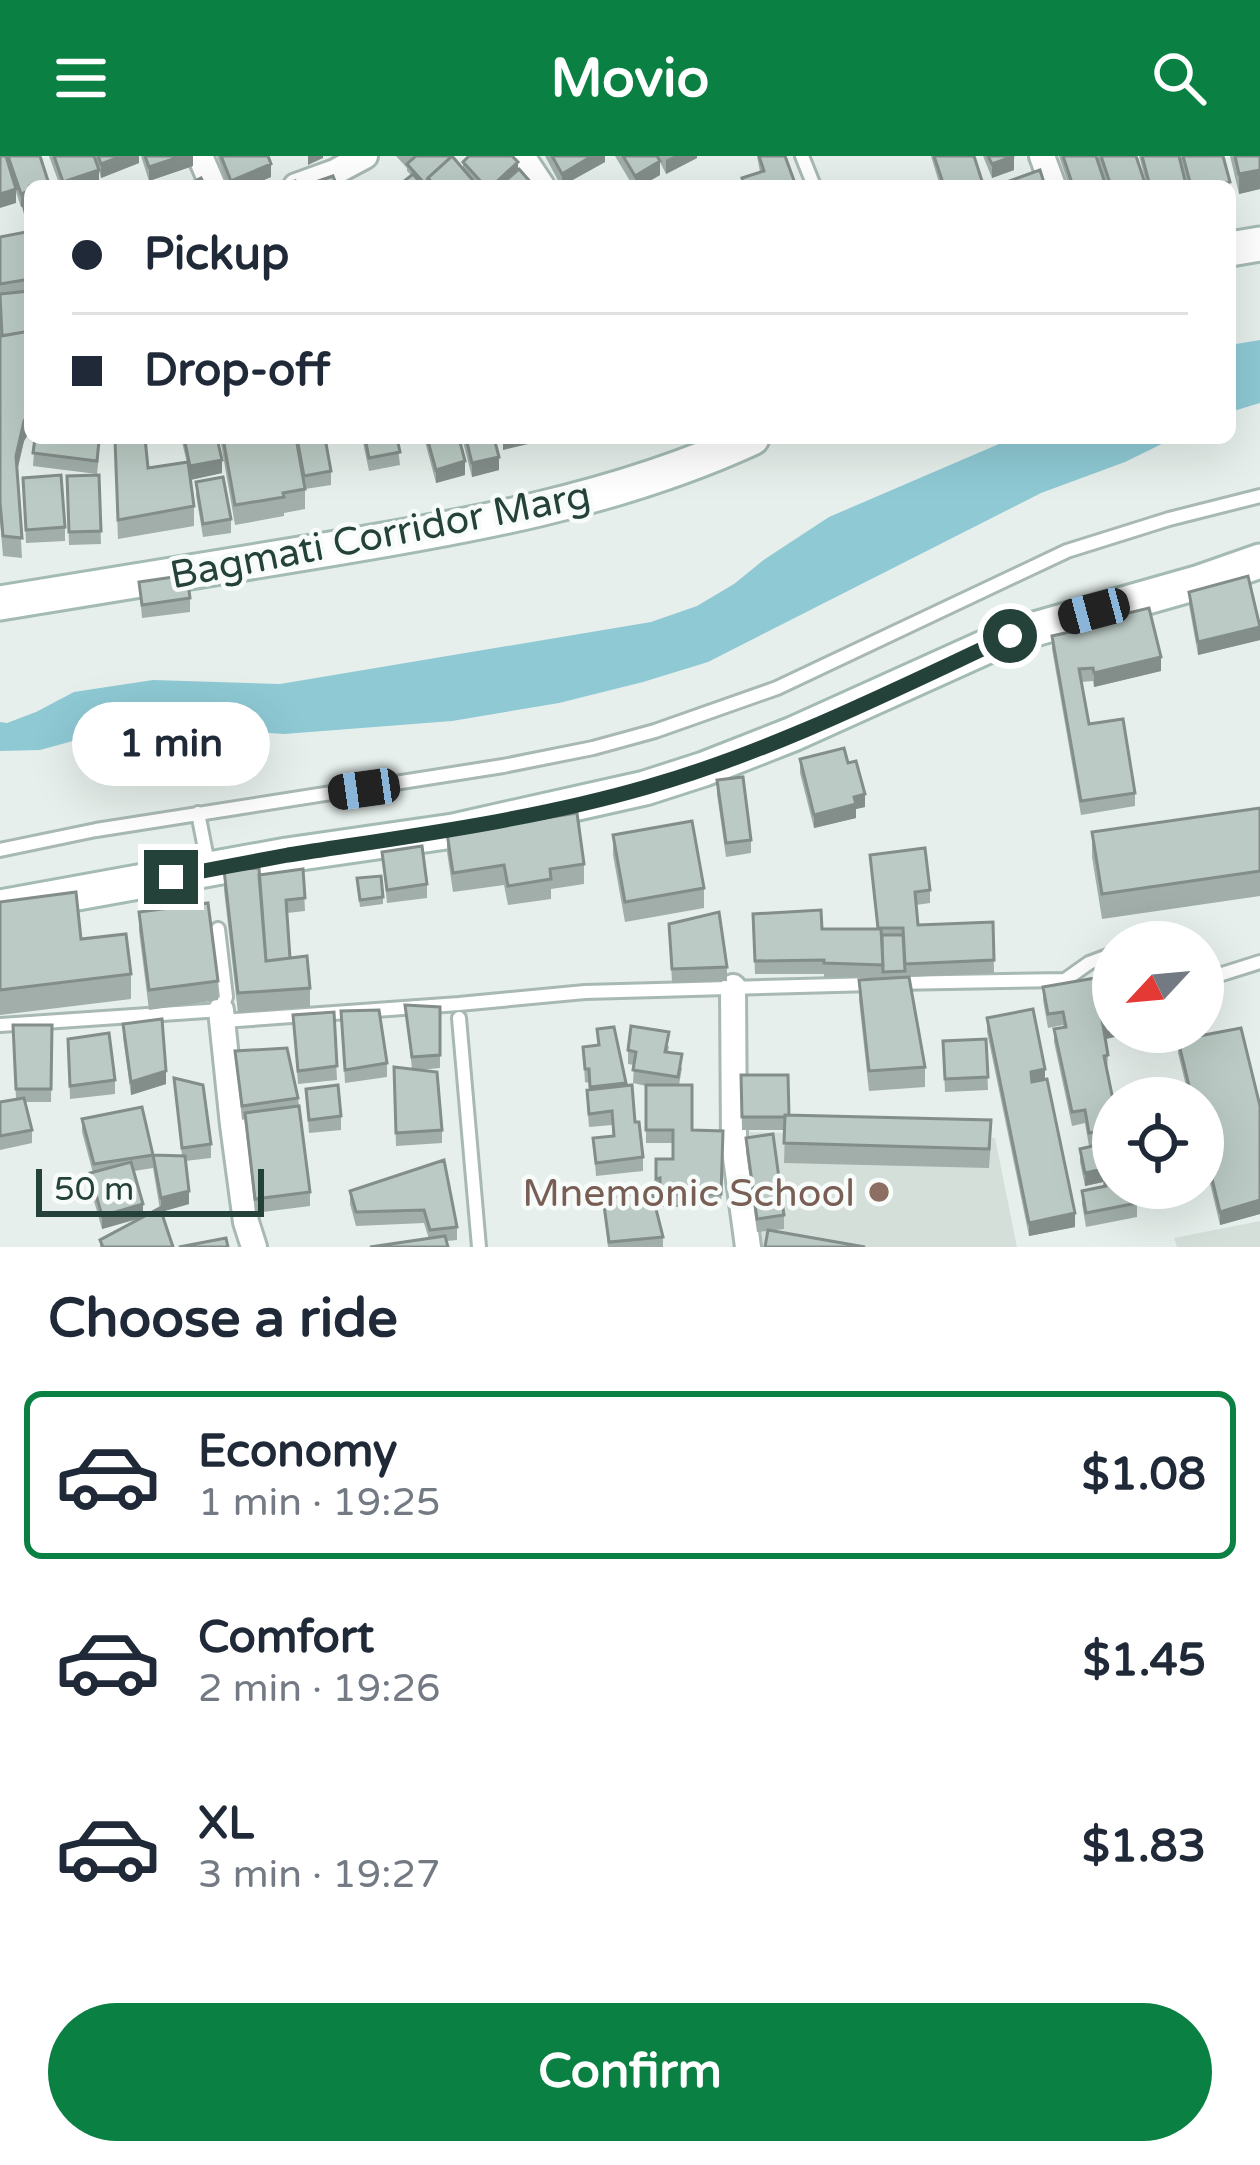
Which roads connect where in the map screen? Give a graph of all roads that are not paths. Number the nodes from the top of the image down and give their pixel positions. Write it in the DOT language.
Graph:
graph roads {
  1 [pos="365,156"];
  2 [pos="335,171"];
  3 [pos="706,447"];
  4 [pos="1260,496"];
  5 [pos="1260,560"];
  6 [pos="0,603"];
  7 [pos="198,814"];
  8 [pos="0,850"];
  9 [pos="210,870"];
  10 [pos="0,907"];
  11 [pos="218,929"];
  12 [pos="1092,962"];
  13 [pos="1260,962"];
  14 [pos="1224,973"];
  15 [pos="733,987"];
  16 [pos="222,1016"];
  17 [pos="459,1018"];
  18 [pos="0,1025"];
  19 [pos="254,1247"];
  20 [pos="479,1247"];
  21 [pos="748,1247"];
  1 -- 2 [label="street"];
  3 -- 6 [label="street, Bagmati Corridor Marg"];
  4 -- 7 [label="lane"];
  5 -- 9 [label="street"];
  7 -- 8 [label="lane"];
  7 -- 9 [label="lane"];
  9 -- 10 [label="street"];
  11 -- 16 [label="lane"];
  12 -- 15 [label="lane"];
  13 -- 14 [label="lane"];
  15 -- 16 [label="lane"];
  15 -- 21 [label="street"];
  16 -- 18 [label="lane"];
  16 -- 19 [label="street"];
  17 -- 20 [label="lane"];
}
